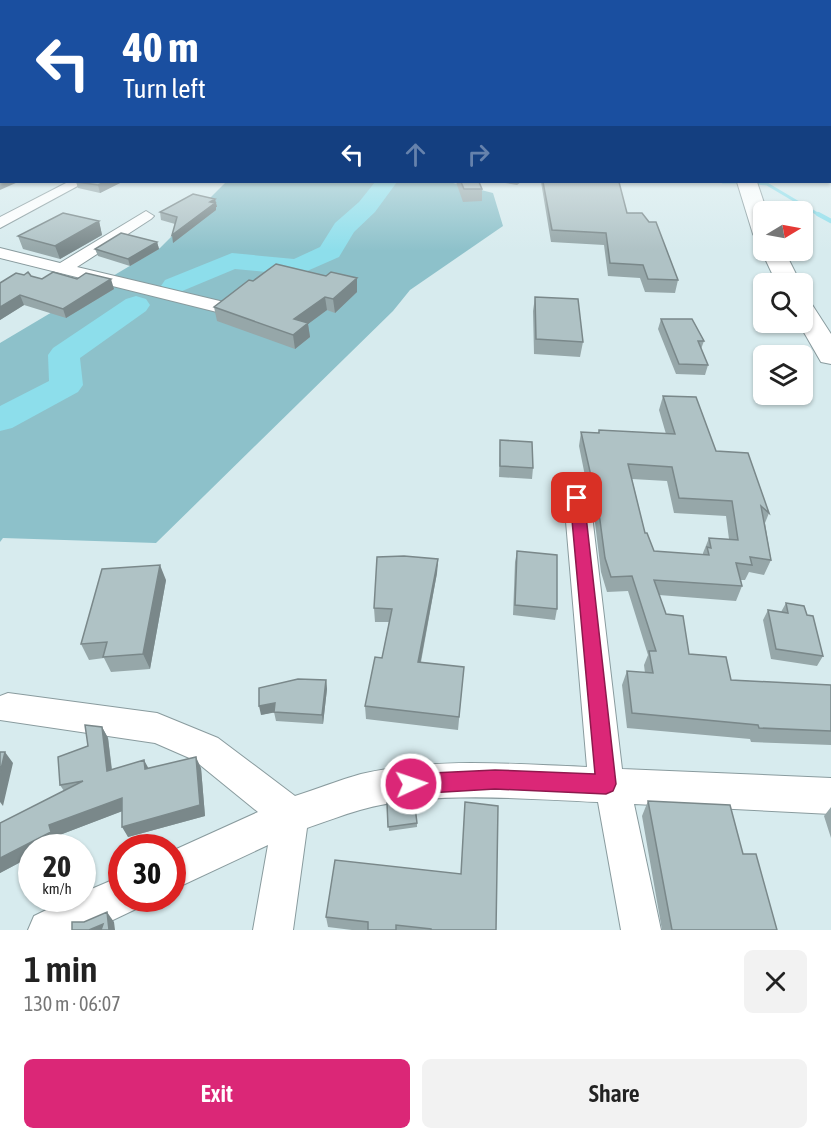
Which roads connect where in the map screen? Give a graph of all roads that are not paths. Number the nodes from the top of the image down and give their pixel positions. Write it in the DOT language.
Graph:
graph roads {
  1 [pos="76,183"];
  2 [pos="747,183"];
  3 [pos="753,201"];
  4 [pos="146,216"];
  5 [pos="0,223"];
  6 [pos="0,253"];
  7 [pos="62,268"];
  8 [pos="217,306"];
  9 [pos="813,326"];
  10 [pos="831,356"];
  11 [pos="577,498"];
  12 [pos="8,708"];
  13 [pos="609,784"];
  14 [pos="831,796"];
  15 [pos="291,815"];
  16 [pos="186,864"];
  17 [pos="108,902"];
  18 [pos="48,930"];
  19 [pos="273,930"];
  20 [pos="640,930"];
  1 -- 5 [label="street"];
  2 -- 3 [label="highway"];
  4 -- 7 [label="street"];
  6 -- 7 [label="street"];
  7 -- 8 [label="street"];
  9 -- 10 [label="highway"];
  11 -- 13 [label="street"];
  12 -- 15 [label="street"];
  13 -- 14 [label="street"];
  13 -- 15 [label="street"];
  13 -- 20 [label="street"];
  15 -- 16 [label="street"];
  15 -- 19 [label="street"];
  17 -- 18 [label="street"];
}
